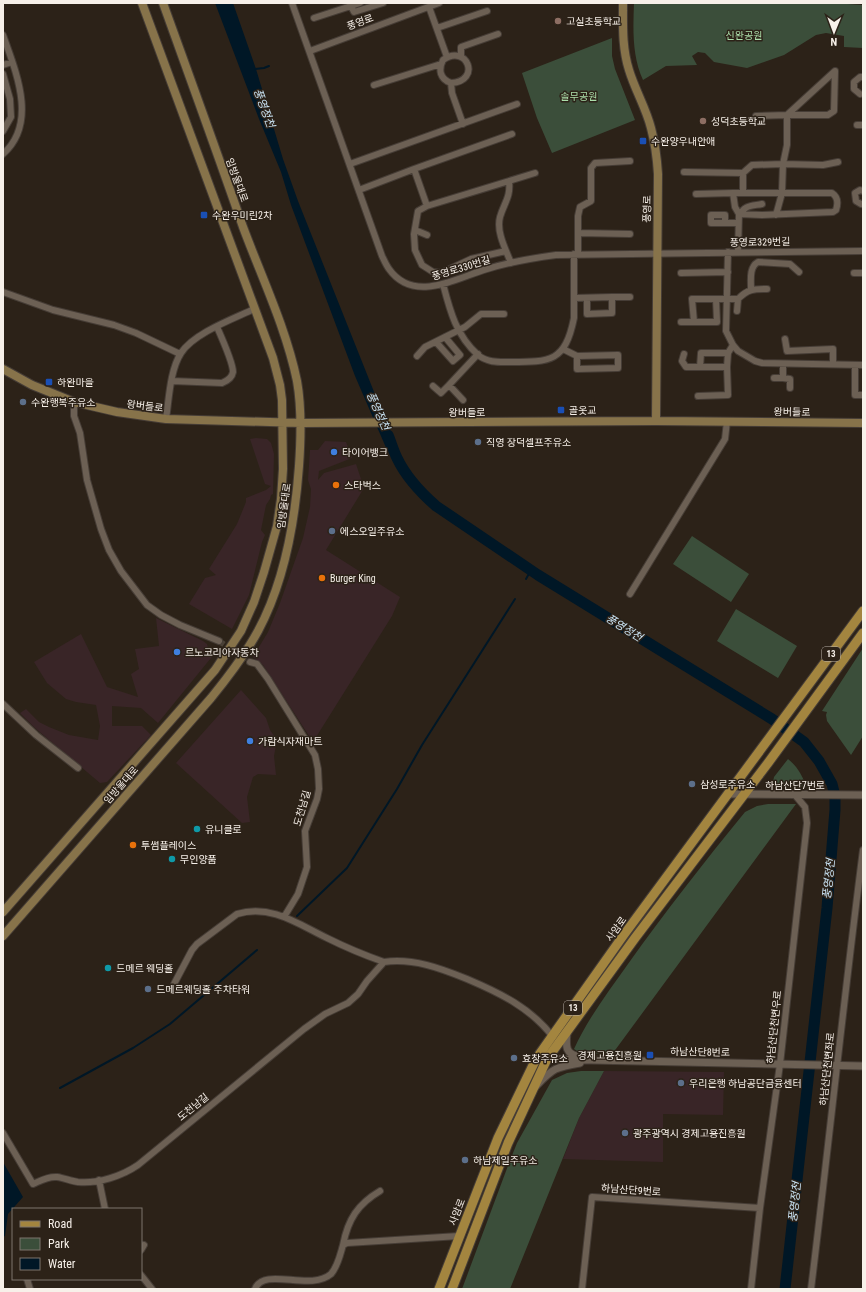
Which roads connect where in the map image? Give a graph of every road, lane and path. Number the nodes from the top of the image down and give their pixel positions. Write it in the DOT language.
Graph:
graph roads {
  1 [pos="142,3"];
  2 [pos="163,3"];
  3 [pos="292,3"];
  4 [pos="360,3"];
  5 [pos="383,3"];
  6 [pos="439,3"];
  7 [pos="623,3"];
  8 [pos="350,4"];
  9 [pos="429,7"];
  10 [pos="487,11"];
  11 [pos="314,18"];
  12 [pos="437,28"];
  13 [pos="498,34"];
  14 [pos="3,35"];
  15 [pos="310,51"];
  16 [pos="461,56"];
  17 [pos="448,57"];
  18 [pos="12,62"];
  19 [pos="441,64"];
  20 [pos="3,65"];
  21 [pos="3,74"];
  22 [pos="863,77"];
  23 [pos="451,83"];
  24 [pos="374,85"];
  25 [pos="860,94"];
  26 [pos="517,104"];
  27 [pos="787,115"];
  28 [pos="756,116"];
  29 [pos="463,124"];
  30 [pos="3,131"];
  31 [pos="512,134"];
  32 [pos="3,154"];
  33 [pos="630,161"];
  34 [pos="838,162"];
  35 [pos="350,164"];
  36 [pos="783,164"];
  37 [pos="414,169"];
  38 [pos="684,172"];
  39 [pos="535,173"];
  40 [pos="743,173"];
  41 [pos="509,181"];
  42 [pos="358,190"];
  43 [pos="863,191"];
  44 [pos="733,193"];
  45 [pos="743,193"];
  46 [pos="782,193"];
  47 [pos="696,194"];
  48 [pos="762,204"];
  49 [pos="861,204"];
  50 [pos="427,206"];
  51 [pos="740,214"];
  52 [pos="776,215"];
  53 [pos="725,223"];
  54 [pos="738,224"];
  55 [pos="415,230"];
  56 [pos="578,233"];
  57 [pos="630,234"];
  58 [pos="427,235"];
  59 [pos="506,251"];
  60 [pos="863,251"];
  61 [pos="728,252"];
  62 [pos="738,252"];
  63 [pos="576,254"];
  64 [pos="657,254"];
  65 [pos="511,263"];
  66 [pos="728,272"];
  67 [pos="799,272"];
  68 [pos="681,273"];
  69 [pos="854,273"];
  70 [pos="863,273"];
  71 [pos="443,284"];
  72 [pos="752,289"];
  73 [pos="767,289"];
  74 [pos="3,292"];
  75 [pos="612,297"];
  76 [pos="630,297"];
  77 [pos="574,298"];
  78 [pos="587,298"];
  79 [pos="716,299"];
  80 [pos="728,299"];
  81 [pos="738,299"];
  82 [pos="254,310"];
  83 [pos="738,311"];
  84 [pos="504,314"];
  85 [pos="681,322"];
  86 [pos="694,322"];
  87 [pos="218,327"];
  88 [pos="459,330"];
  89 [pos="445,337"];
  90 [pos="785,339"];
  91 [pos="436,342"];
  92 [pos="733,345"];
  93 [pos="563,349"];
  94 [pos="728,353"];
  95 [pos="180,354"];
  96 [pos="478,354"];
  97 [pos="684,354"];
  98 [pos="417,356"];
  99 [pos="577,356"];
  100 [pos="784,364"];
  101 [pos="833,364"];
  102 [pos="855,365"];
  103 [pos="863,365"];
  104 [pos="700,367"];
  105 [pos="727,367"];
  106 [pos="3,369"];
  107 [pos="774,378"];
  108 [pos="783,378"];
  109 [pos="172,381"];
  110 [pos="449,385"];
  111 [pos="433,386"];
  112 [pos="790,388"];
  113 [pos="863,395"];
  114 [pos="698,396"];
  115 [pos="463,400"];
  116 [pos="74,402"];
  117 [pos="166,418"];
  118 [pos="656,421"];
  119 [pos="727,421"];
  120 [pos="283,422"];
  121 [pos="301,422"];
  122 [pos="863,423"];
  123 [pos="630,594"];
  124 [pos="863,611"];
  125 [pos="863,633"];
  126 [pos="219,641"];
  127 [pos="250,662"];
  128 [pos="3,704"];
  129 [pos="78,768"];
  130 [pos="728,794"];
  131 [pos="744,794"];
  132 [pos="795,795"];
  133 [pos="861,795"];
  134 [pos="863,850"];
  135 [pos="3,912"];
  136 [pos="284,917"];
  137 [pos="3,936"];
  138 [pos="384,962"];
  139 [pos="174,984"];
  140 [pos="567,1030"];
  141 [pos="553,1037"];
  142 [pos="536,1059"];
  143 [pos="546,1059"];
  144 [pos="596,1060"];
  145 [pos="783,1064"];
  146 [pos="835,1065"];
  147 [pos="863,1066"];
  148 [pos="532,1092"];
  149 [pos="3,1134"];
  150 [pos="99,1180"];
  151 [pos="380,1191"];
  152 [pos="105,1208"];
  153 [pos="760,1208"];
  154 [pos="459,1236"];
  155 [pos="343,1245"];
  156 [pos="142,1276"];
  157 [pos="152,1289"];
  158 [pos="255,1289"];
  159 [pos="440,1289"];
  160 [pos="452,1289"];
  161 [pos="582,1289"];
  162 [pos="751,1289"];
  163 [pos="811,1289"];
  1 -- 82 [label="main road, 임방울대로"];
  2 -- 121 [label="main road, 임방울대로"];
  3 -- 15 [label="street, 풍영로330번길"];
  4 -- 8 [label="street"];
  5 -- 8 [label="street"];
  6 -- 9 [label="street, 풍영로"];
  7 -- 64 [label="main road, 풍영로"];
  8 -- 11 [label="street"];
  9 -- 12 [label="street"];
  9 -- 15 [label="street, 풍영로"];
  10 -- 12 [label="street"];
  12 -- 17 [label="street"];
  13 -- 16 [label="street"];
  14 -- 18 [label="street"];
  15 -- 35 [label="street, 풍영로330번길"];
  16 -- 17 [label="street"];
  16 -- 23 [label="street"];
  17 -- 19 [label="street"];
  18 -- 20 [label="street"];
  18 -- 32 [label="street"];
  19 -- 23 [label="street"];
  19 -- 24 [label="street"];
  21 -- 30 [label="street"];
  22 -- 25 [label="street"];
  23 -- 29 [label="street"];
  26 -- 29 [label="street"];
  27 -- 27 [label="street"];
  27 -- 28 [label="street"];
  27 -- 36 [label="street"];
  29 -- 35 [label="street"];
  31 -- 37 [label="street"];
  33 -- 56 [label="street"];
  34 -- 36 [label="street"];
  35 -- 42 [label="street, 풍영로330번길"];
  36 -- 40 [label="street"];
  36 -- 46 [label="street"];
  37 -- 42 [label="street"];
  37 -- 50 [label="street"];
  38 -- 40 [label="street"];
  39 -- 41 [label="street"];
  40 -- 45 [label="street"];
  41 -- 50 [label="street"];
  41 -- 59 [label="street"];
  42 -- 71 [label="street, 풍영로330번길"];
  43 -- 49 [label="street"];
  44 -- 45 [label="street"];
  44 -- 47 [label="street"];
  44 -- 51 [label="street"];
  45 -- 46 [label="street"];
  46 -- 52 [label="street"];
  46 -- 52 [label="street"];
  48 -- 51 [label="street"];
  50 -- 55 [label="street"];
  51 -- 52 [label="street"];
  51 -- 54 [label="street"];
  53 -- 54 [label="street"];
  54 -- 62 [label="street"];
  55 -- 58 [label="street"];
  55 -- 59 [label="street"];
  56 -- 57 [label="street"];
  56 -- 63 [label="street"];
  59 -- 65 [label="street"];
  60 -- 62 [label="street, 풍영로329번길"];
  61 -- 62 [label="street, 풍영로329번길"];
  61 -- 64 [label="street, 풍영로329번길"];
  61 -- 66 [label="street"];
  63 -- 64 [label="street, 풍영로330번길"];
  63 -- 65 [label="street, 풍영로330번길"];
  63 -- 77 [label="street"];
  64 -- 118 [label="main road, 풍영로"];
  65 -- 71 [label="street, 풍영로330번길"];
  66 -- 68 [label="street"];
  66 -- 80 [label="street"];
  67 -- 72 [label="street"];
  69 -- 70 [label="street"];
  71 -- 88 [label="street"];
  72 -- 73 [label="street"];
  72 -- 81 [label="street"];
  74 -- 95 [label="street"];
  75 -- 76 [label="street"];
  75 -- 78 [label="street"];
  75 -- 78 [label="street"];
  77 -- 78 [label="street"];
  77 -- 93 [label="street"];
  79 -- 80 [label="street"];
  79 -- 86 [label="street"];
  79 -- 86 [label="street"];
  80 -- 81 [label="street"];
  80 -- 92 [label="street"];
  81 -- 83 [label="street"];
  82 -- 87 [label="street"];
  82 -- 120 [label="main road, 임방울대로"];
  84 -- 88 [label="street"];
  85 -- 86 [label="street"];
  87 -- 95 [label="street"];
  87 -- 109 [label="street"];
  88 -- 89 [label="street"];
  88 -- 96 [label="street"];
  89 -- 91 [label="street"];
  89 -- 91 [label="street"];
  90 -- 101 [label="street"];
  91 -- 98 [label="street"];
  92 -- 94 [label="street"];
  92 -- 100 [label="street"];
  93 -- 96 [label="street"];
  93 -- 99 [label="street"];
  94 -- 104 [label="street"];
  94 -- 105 [label="street"];
  95 -- 109 [label="street"];
  96 -- 110 [label="street"];
  97 -- 104 [label="street"];
  99 -- 99 [label="street"];
  100 -- 101 [label="street"];
  100 -- 108 [label="street"];
  101 -- 102 [label="street"];
  102 -- 103 [label="street"];
  102 -- 113 [label="street"];
  104 -- 105 [label="street"];
  105 -- 114 [label="street"];
  106 -- 116 [label="main road, 왕버들로"];
  107 -- 108 [label="street"];
  108 -- 112 [label="street"];
  109 -- 117 [label="street"];
  110 -- 111 [label="street"];
  110 -- 115 [label="street"];
  116 -- 117 [label="main road, 왕버들로"];
  116 -- 126 [label="street"];
  117 -- 120 [label="main road, 왕버들로"];
  118 -- 119 [label="main road, 왕버들로"];
  118 -- 121 [label="main road, 왕버들로"];
  119 -- 122 [label="main road, 왕버들로"];
  119 -- 123 [label="street"];
  120 -- 121 [label="main road, 왕버들로"];
  120 -- 135 [label="main road, 임방울대로"];
  121 -- 137 [label="main road, 임방울대로"];
  124 -- 130 [label="main road, 사암로 / 13"];
  125 -- 131 [label="main road, 사암로 / 13"];
  127 -- 136 [label="street, 도천남길"];
  128 -- 129 [label="street"];
  130 -- 131 [label="street, 하남산단7번로"];
  130 -- 141 [label="main road, 사암로 / 13"];
  131 -- 132 [label="street, 하남산단7번로"];
  131 -- 140 [label="main road, 사암로 / 13"];
  132 -- 133 [label="street, 하남산단7번로"];
  132 -- 145 [label="street, 하남산단천변우로"];
  134 -- 146 [label="street, 하남산단천변좌로"];
  136 -- 138 [label="street"];
  136 -- 139 [label="street"];
  138 -- 141 [label="street"];
  138 -- 150 [label="street, 도천남길"];
  140 -- 143 [label="main road, 사암로 / 13"];
  140 -- 144 [label="street"];
  141 -- 142 [label="main road, 사암로 / 13"];
  142 -- 143 [label="street, 하남산단8번로"];
  142 -- 154 [label="main road, 사암로 / 13"];
  143 -- 144 [label="street, 하남산단8번로"];
  143 -- 148 [label="main road, 사암로 / 13"];
  144 -- 145 [label="street, 하남산단8번로"];
  144 -- 148 [label="street"];
  145 -- 146 [label="street, 하남산단8번로"];
  145 -- 153 [label="street, 하남산단천변우로"];
  146 -- 147 [label="street, 하남산단8번로"];
  146 -- 163 [label="street, 하남산단천변좌로"];
  148 -- 160 [label="main road, 사암로 / 13"];
  149 -- 150 [label="street, 도천남길"];
  150 -- 152 [label="street"];
  151 -- 155 [label="street"];
  153 -- 161 [label="street, 하남산단9번로"];
  153 -- 162 [label="street, 하남산단천변우로"];
  154 -- 155 [label="street"];
  154 -- 159 [label="main road, 사암로 / 13"];
  155 -- 158 [label="street"];
  156 -- 157 [label="street"];
}
